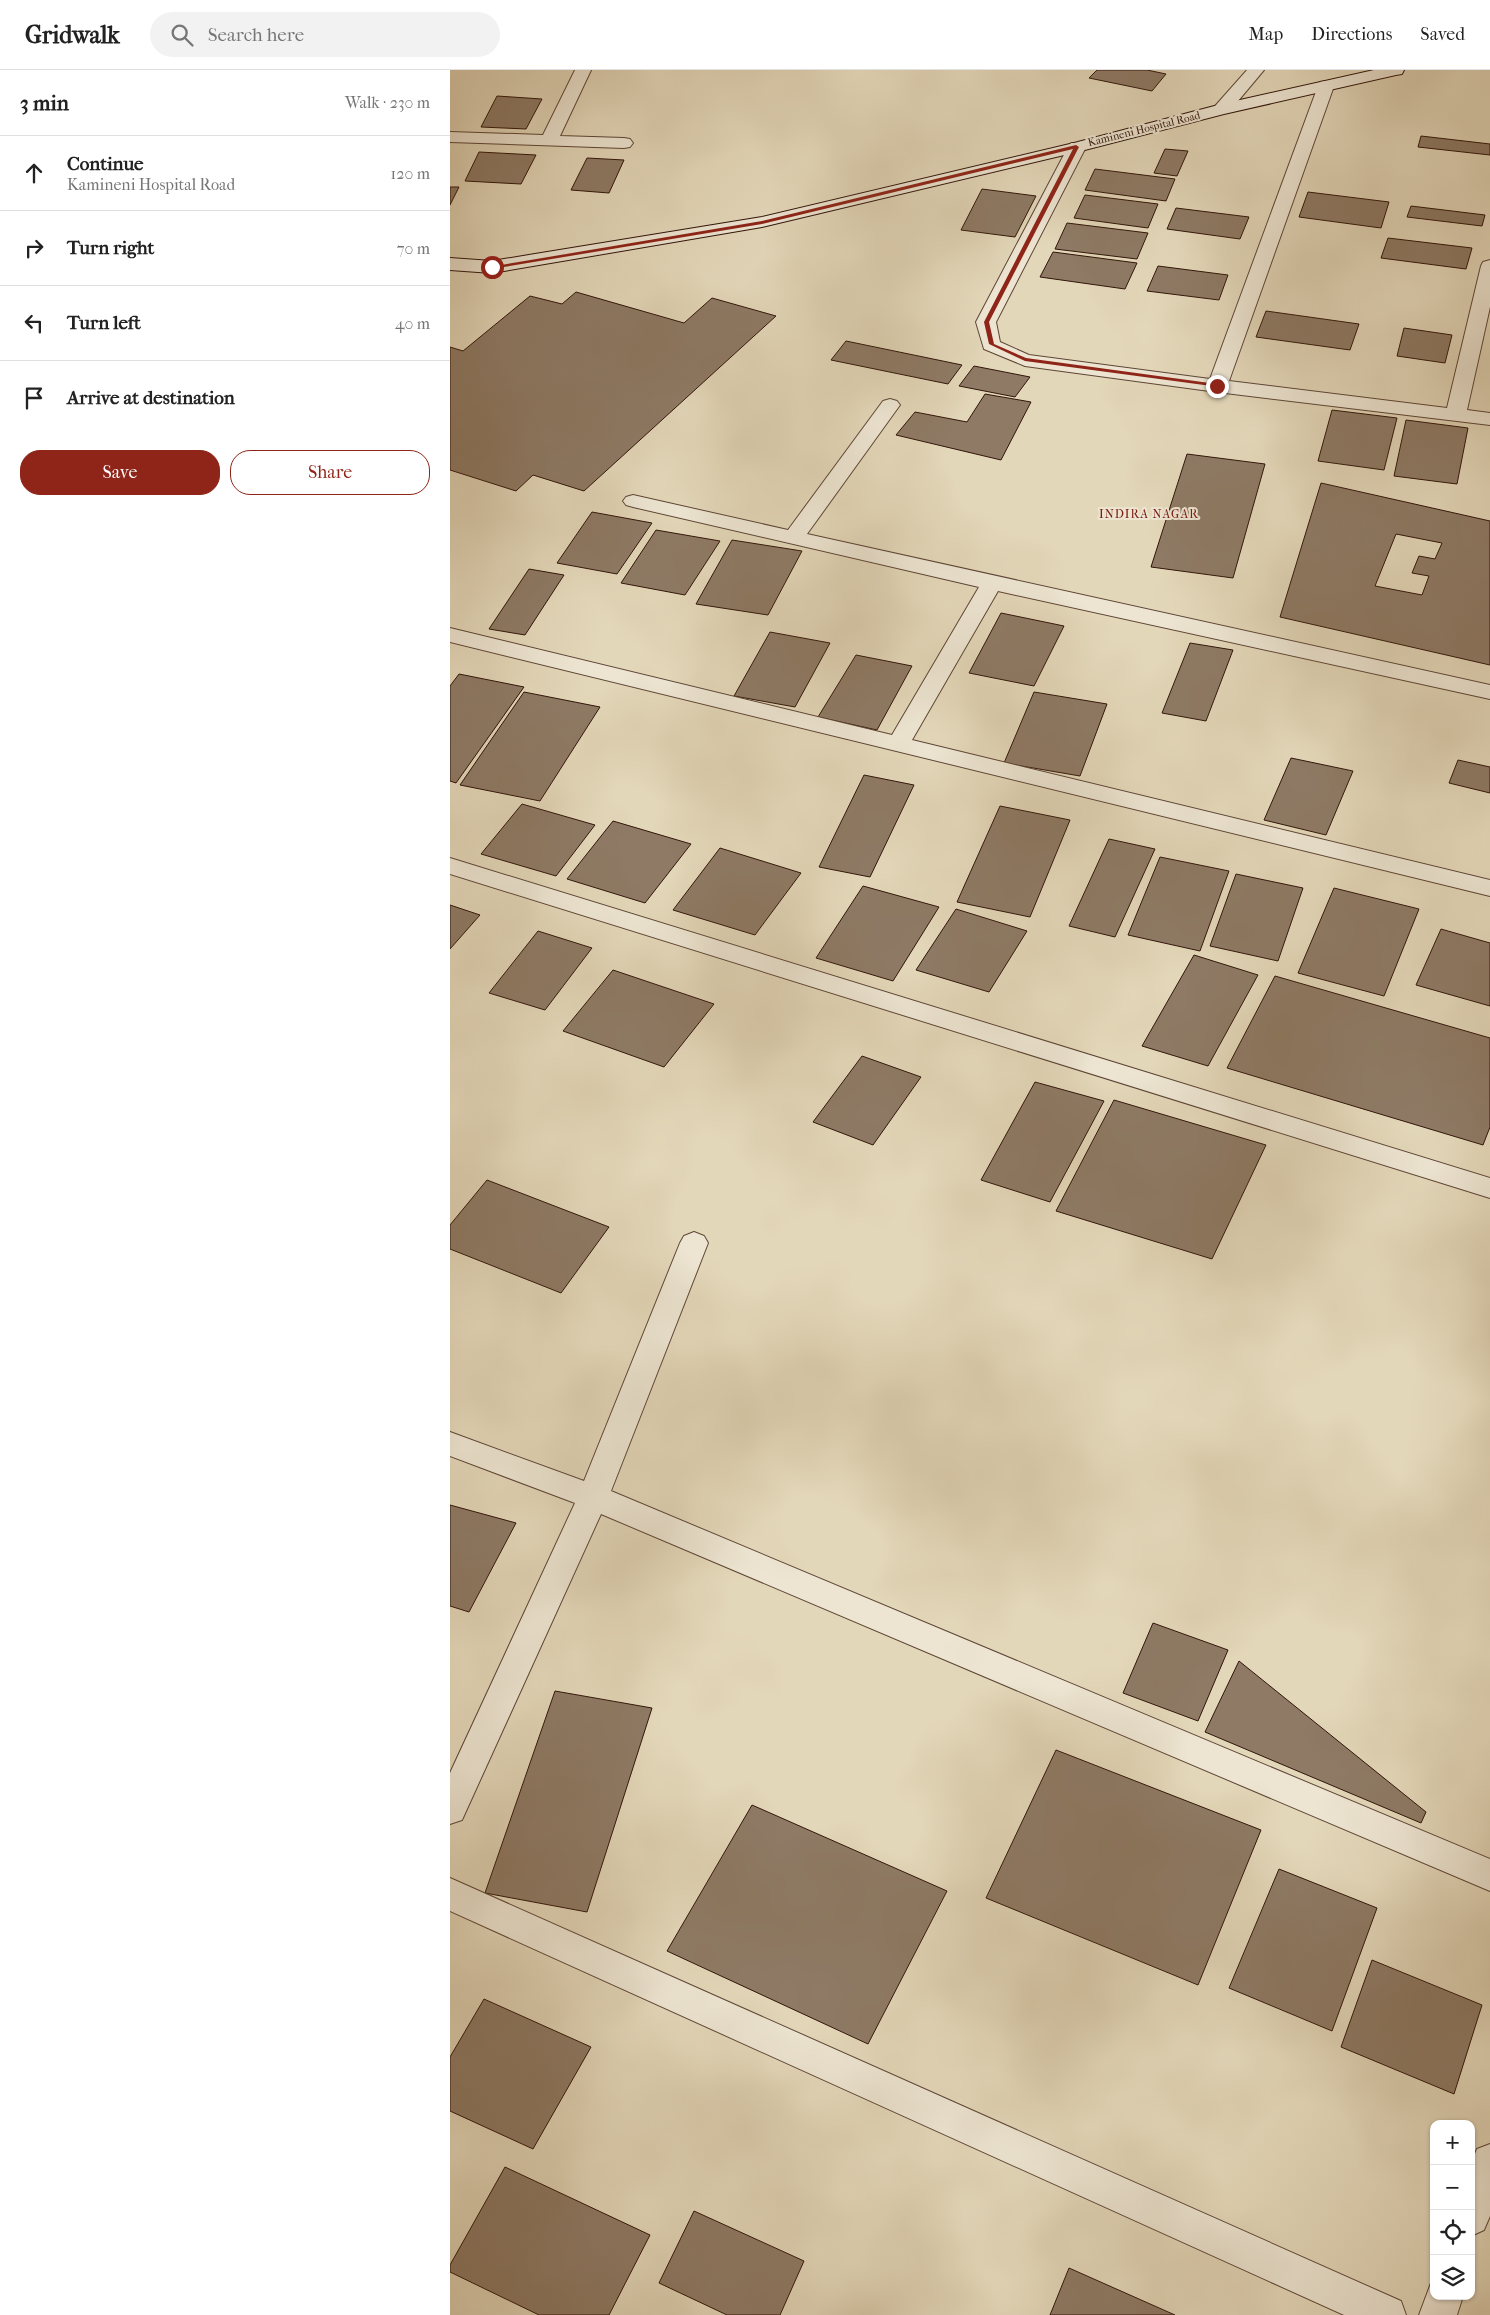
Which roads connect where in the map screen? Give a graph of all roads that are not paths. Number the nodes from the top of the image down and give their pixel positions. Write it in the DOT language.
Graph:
graph roads {
  1 [pos="583,70"];
  2 [pos="1256,70"];
  3 [pos="1396,70"];
  4 [pos="1326,86"];
  5 [pos="1222,109"];
  6 [pos="450,137"];
  7 [pos="548,140"];
  8 [pos="624,143"];
  9 [pos="1076,147"];
  10 [pos="450,264"];
  11 [pos="1490,266"];
  12 [pos="1217,386"];
  13 [pos="890,405"];
  14 [pos="1456,414"];
  15 [pos="1490,419"];
  16 [pos="633,500"];
  17 [pos="794,537"];
  18 [pos="992,583"];
  19 [pos="450,635"];
  20 [pos="1490,692"];
  21 [pos="898,744"];
  22 [pos="450,866"];
  23 [pos="1490,888"];
  24 [pos="1490,1188"];
  25 [pos="694,1243"];
  26 [pos="450,1444"];
  27 [pos="593,1497"];
  28 [pos="450,1809"];
  29 [pos="1490,1875"];
  30 [pos="452,1900"];
  31 [pos="1490,2162"];
  32 [pos="1473,2210"];
  33 [pos="1443,2300"];
  34 [pos="1387,2315"];
  35 [pos="1438,2315"];
  1 -- 7 [label="street"];
  2 -- 5 [label="street"];
  3 -- 4 [label="street, Kamineni Hospital Road"];
  4 -- 5 [label="street, Kamineni Hospital Road"];
  4 -- 12 [label="street"];
  5 -- 9 [label="street, Kamineni Hospital Road"];
  6 -- 7 [label="street"];
  7 -- 8 [label="street"];
  9 -- 10 [label="street, Kamineni Hospital Road"];
  9 -- 12 [label="street"];
  11 -- 14 [label="street"];
  12 -- 14 [label="street"];
  13 -- 17 [label="street"];
  14 -- 15 [label="street"];
  16 -- 17 [label="street"];
  17 -- 18 [label="street"];
  18 -- 20 [label="street"];
  18 -- 21 [label="street"];
  19 -- 21 [label="street"];
  21 -- 23 [label="street"];
  22 -- 24 [label="street"];
  25 -- 27 [label="street"];
  26 -- 27 [label="street"];
  27 -- 28 [label="street"];
  27 -- 29 [label="street"];
  30 -- 34 [label="street"];
  31 -- 32 [label="street"];
  33 -- 35 [label="street"];
}
